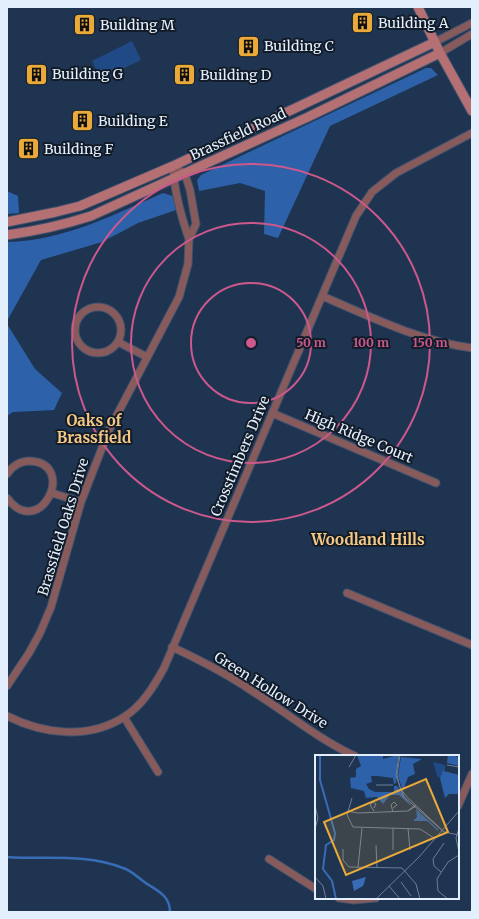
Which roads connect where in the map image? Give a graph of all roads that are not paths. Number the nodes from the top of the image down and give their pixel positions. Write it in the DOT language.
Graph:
graph roads {
  1 [pos="418,7"];
  2 [pos="472,23"];
  3 [pos="472,34"];
  4 [pos="435,42"];
  5 [pos="440,52"];
  6 [pos="472,111"];
  7 [pos="472,133"];
  8 [pos="173,166"];
  9 [pos="185,174"];
  10 [pos="174,179"];
  11 [pos="7,222"];
  12 [pos="7,235"];
  13 [pos="189,239"];
  14 [pos="322,296"];
  15 [pos="118,342"];
  16 [pos="472,348"];
  17 [pos="147,357"];
  18 [pos="272,413"];
  19 [pos="7,474"];
  20 [pos="436,483"];
  21 [pos="52,493"];
  22 [pos="7,498"];
  23 [pos="81,502"];
  24 [pos="346,593"];
  25 [pos="472,645"];
  26 [pos="172,647"];
  27 [pos="7,686"];
  28 [pos="7,716"];
  29 [pos="124,717"];
  30 [pos="353,755"];
  31 [pos="158,772"];
  32 [pos="472,774"];
  33 [pos="459,802"];
  34 [pos="269,859"];
  35 [pos="315,888"];
  36 [pos="346,899"];
  37 [pos="365,899"];
  1 -- 4 [label="street"];
  2 -- 4 [label="street, Brassfield Road"];
  3 -- 5 [label="street, Brassfield Road"];
  4 -- 5 [label="street"];
  4 -- 8 [label="street, Brassfield Road"];
  5 -- 6 [label="street"];
  5 -- 9 [label="street, Brassfield Road"];
  7 -- 14 [label="street, Crosstimbers Drive"];
  8 -- 9 [label="street"];
  8 -- 10 [label="street, Brassfield Oaks Drive"];
  8 -- 11 [label="street, Brassfield Road"];
  9 -- 10 [label="street, Brassfield Road"];
  9 -- 13 [label="street, Brassfield Oaks Drive"];
  10 -- 12 [label="street, Brassfield Road"];
  10 -- 13 [label="street, Brassfield Oaks Drive"];
  13 -- 17 [label="street, Brassfield Oaks Drive"];
  14 -- 16 [label="street"];
  14 -- 18 [label="street, Crosstimbers Drive"];
  15 -- 15 [label="street"];
  15 -- 17 [label="street"];
  17 -- 23 [label="street, Brassfield Oaks Drive"];
  18 -- 20 [label="street, High Ridge Court"];
  18 -- 26 [label="street, Crosstimbers Drive"];
  19 -- 21 [label="street"];
  21 -- 22 [label="street"];
  21 -- 23 [label="street"];
  23 -- 27 [label="street, Brassfield Oaks Drive"];
  24 -- 25 [label="street"];
  26 -- 29 [label="street, Crosstimbers Drive"];
  26 -- 30 [label="street, Green Hollow Drive"];
  28 -- 29 [label="street, Crosstimbers Drive"];
  29 -- 31 [label="street"];
  32 -- 33 [label="street"];
  34 -- 35 [label="street"];
  36 -- 37 [label="street"];
}
